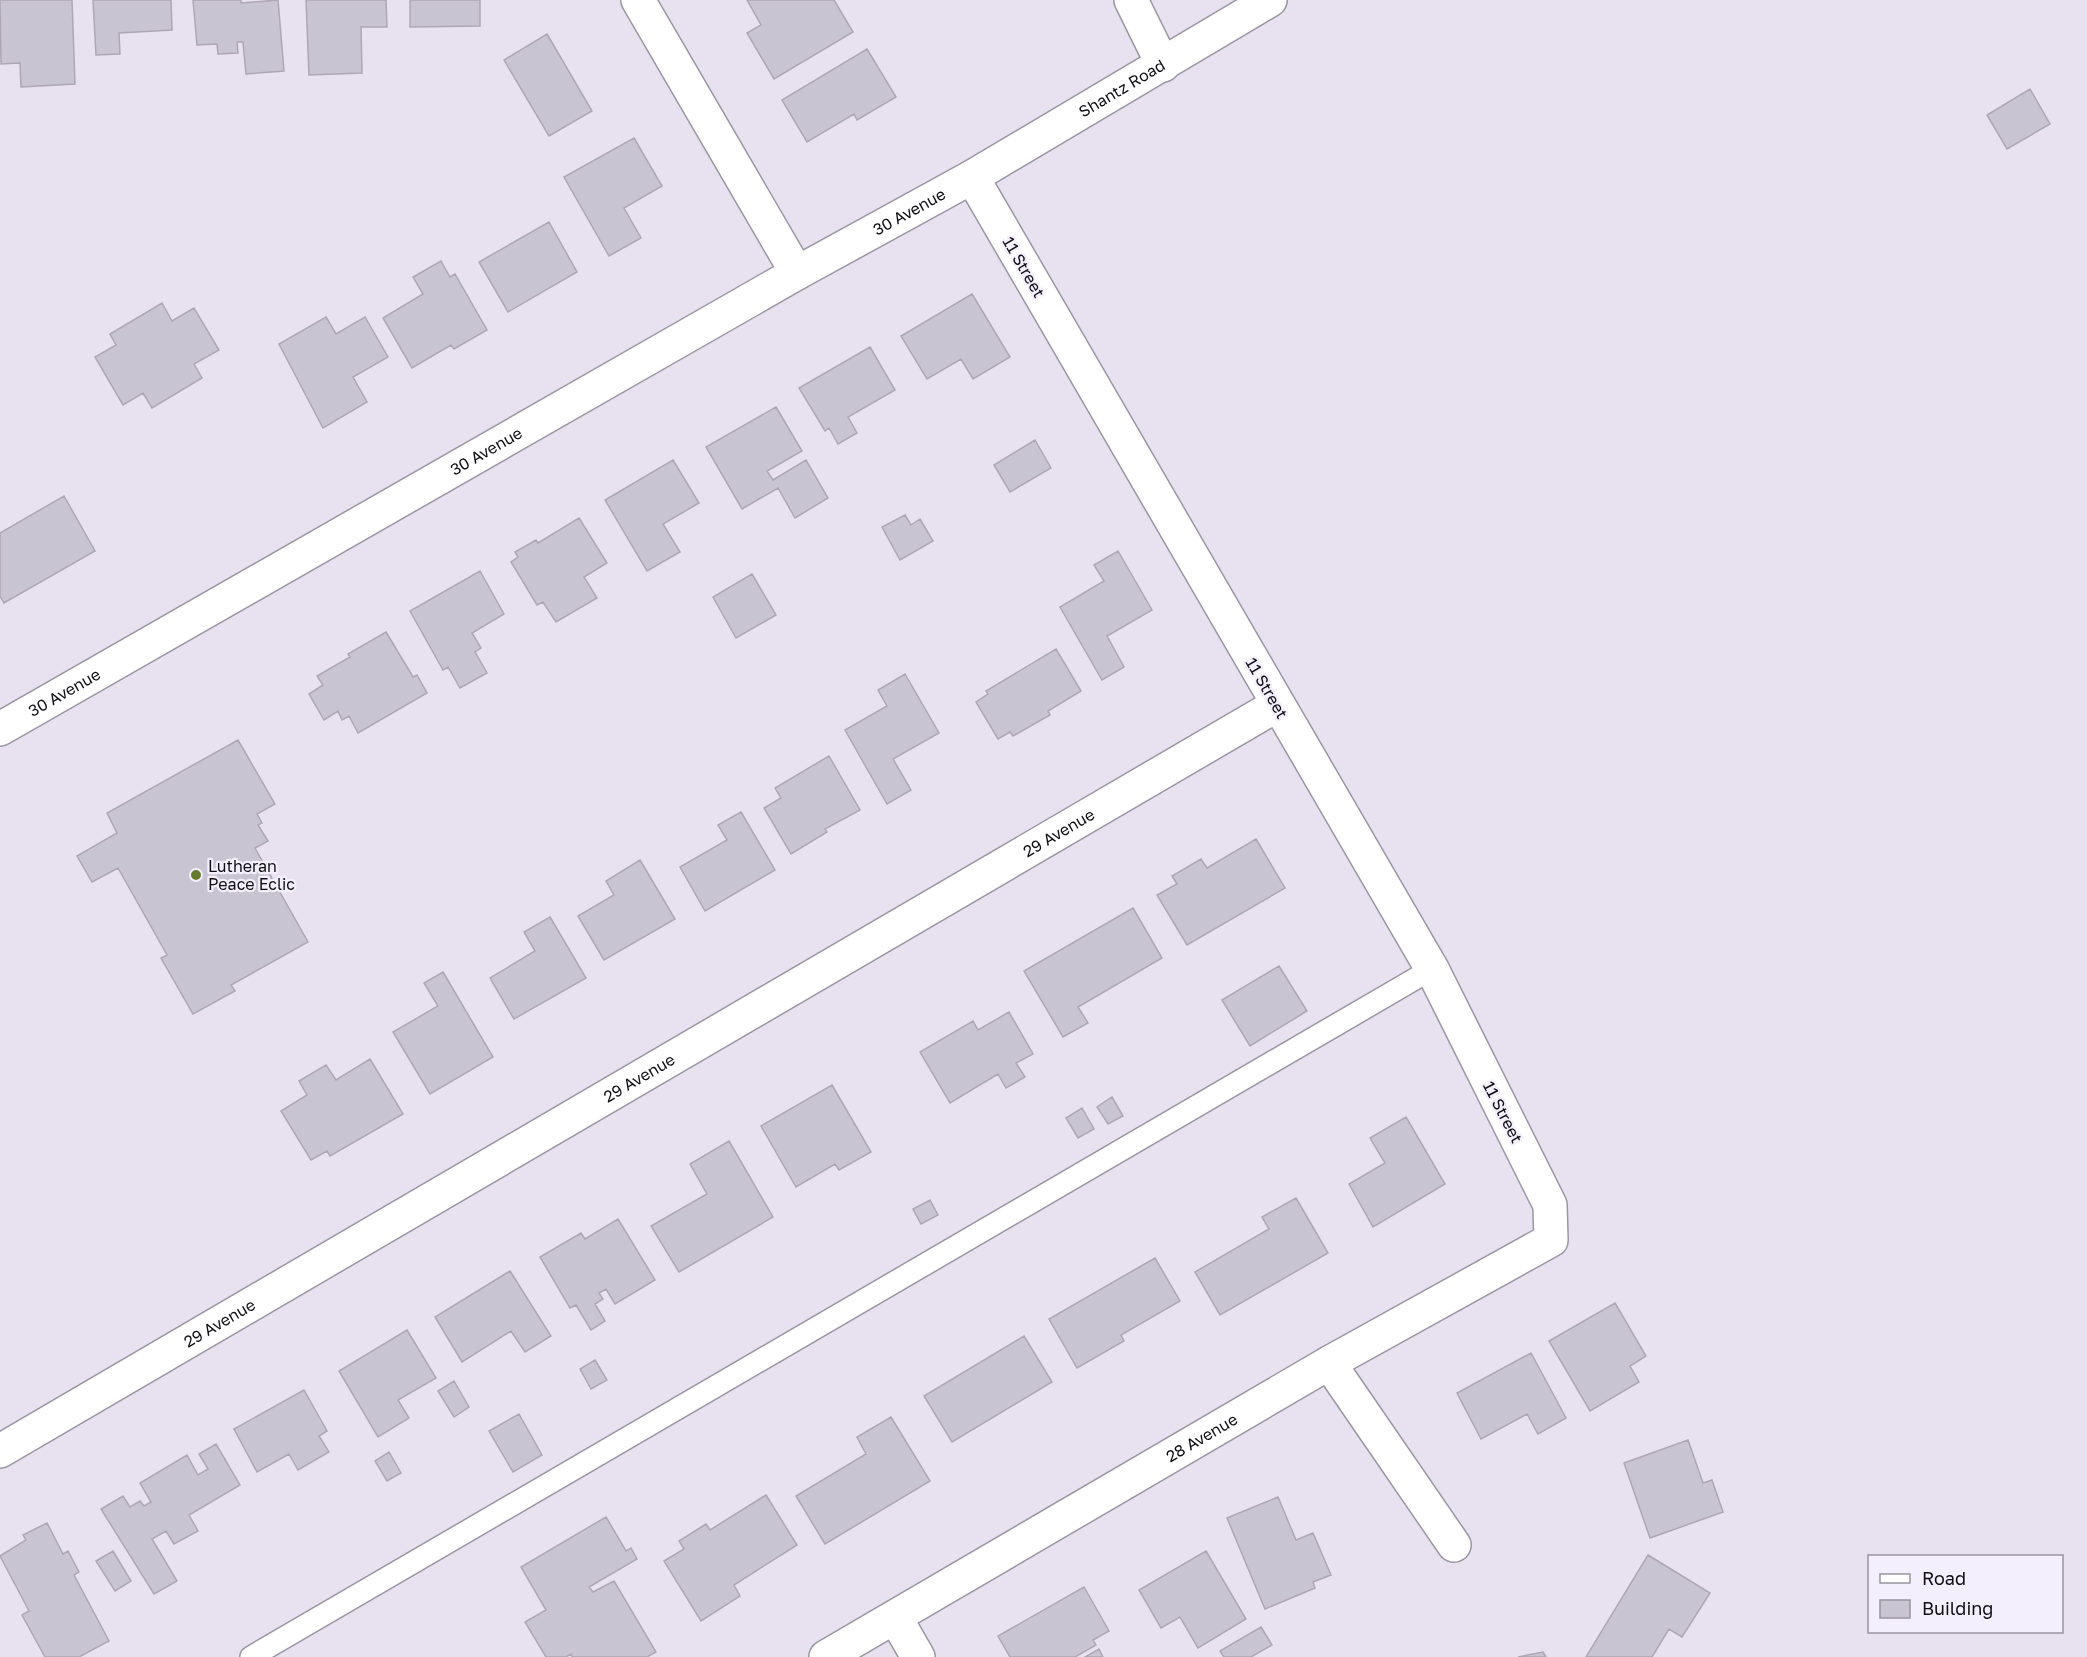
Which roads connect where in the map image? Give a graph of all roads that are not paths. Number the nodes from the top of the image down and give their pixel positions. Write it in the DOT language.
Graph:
graph roads {
  1 [pos="638,0"];
  2 [pos="1131,0"];
  3 [pos="1270,0"];
  4 [pos="1163,65"];
  5 [pos="972,177"];
  6 [pos="797,273"];
  7 [pos="1276,705"];
  8 [pos="0,729"];
  9 [pos="1432,969"];
  10 [pos="1550,1205"];
  11 [pos="1329,1363"];
  12 [pos="0,1451"];
  13 [pos="1454,1545"];
  14 [pos="895,1617"];
  15 [pos="251,1657"];
  16 [pos="826,1657"];
  17 [pos="918,1657"];
  1 -- 6 [label="street"];
  2 -- 4 [label="street"];
  3 -- 4 [label="street, Shantz Road"];
  4 -- 5 [label="street, Shantz Road"];
  5 -- 6 [label="street, 30 Avenue"];
  5 -- 7 [label="street, 11 Street"];
  6 -- 8 [label="street, 30 Avenue"];
  7 -- 9 [label="street, 11 Street"];
  7 -- 12 [label="street, 29 Avenue"];
  9 -- 10 [label="street, 11 Street"];
  9 -- 15 [label="lane"];
  10 -- 11 [label="street, 28 Avenue"];
  11 -- 13 [label="street"];
  11 -- 14 [label="street, 28 Avenue"];
  14 -- 16 [label="street, 28 Avenue"];
  14 -- 17 [label="street"];
}
